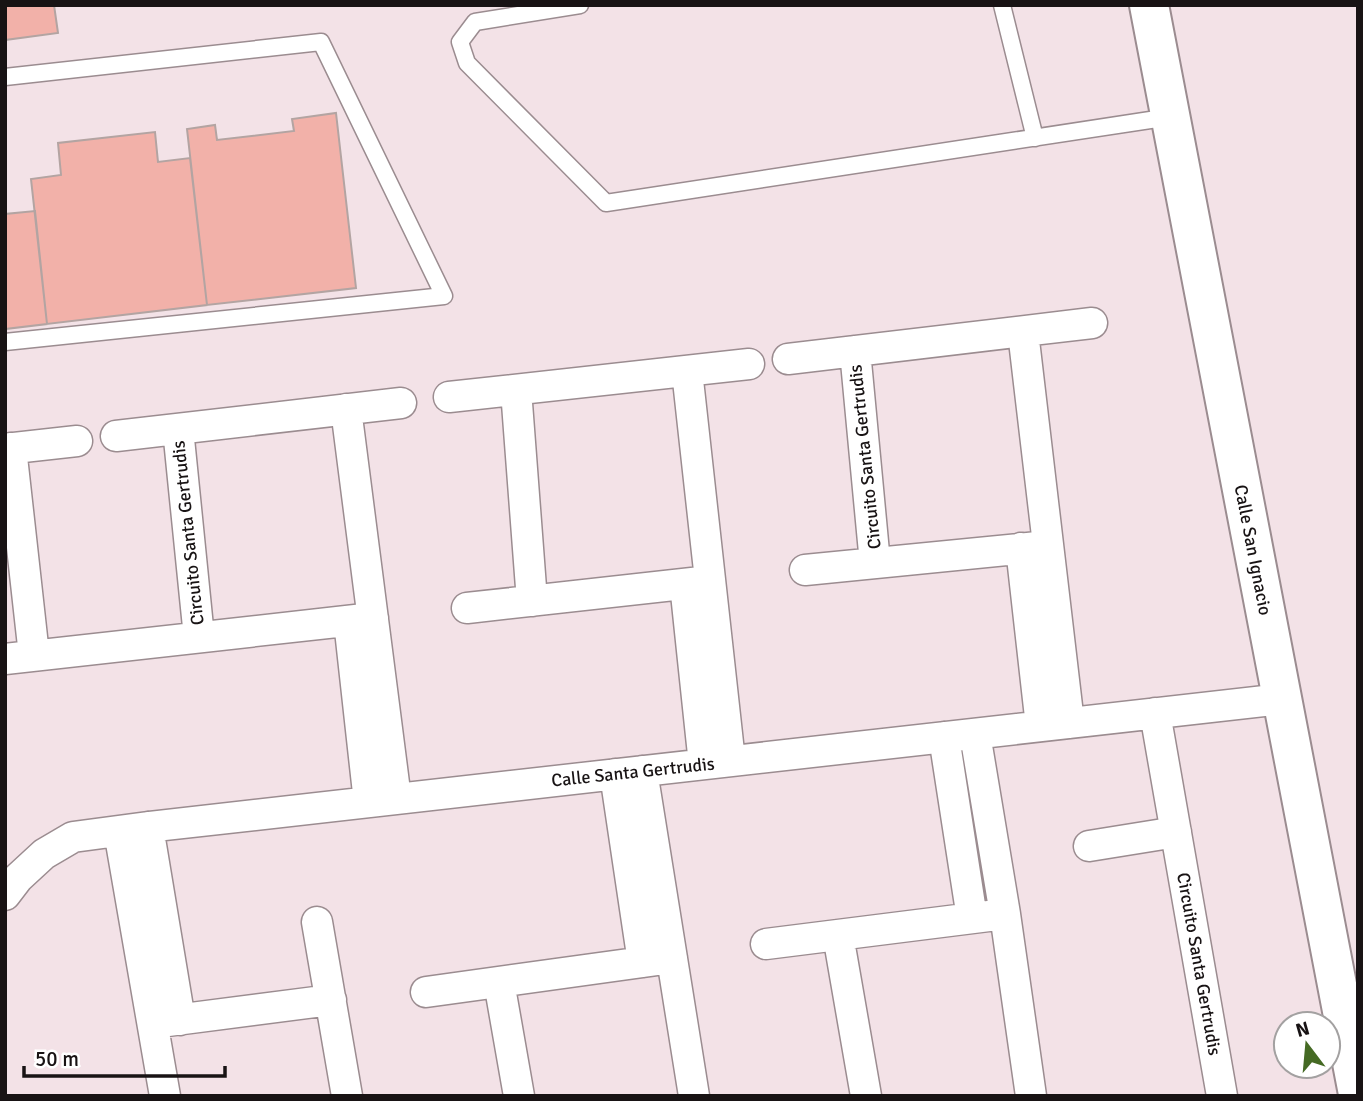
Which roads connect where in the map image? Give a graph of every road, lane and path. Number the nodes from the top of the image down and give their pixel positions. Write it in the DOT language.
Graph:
graph roads {
  1 [pos="580,5"];
  2 [pos="1002,5"];
  3 [pos="1149,5"];
  4 [pos="5,77"];
  5 [pos="1170,117"];
  6 [pos="1035,138"];
  7 [pos="1092,323"];
  8 [pos="1023,332"];
  9 [pos="5,342"];
  10 [pos="855,351"];
  11 [pos="788,359"];
  12 [pos="749,364"];
  13 [pos="687,371"];
  14 [pos="516,390"];
  15 [pos="449,397"];
  16 [pos="401,403"];
  17 [pos="346,410"];
  18 [pos="178,429"];
  19 [pos="116,436"];
  20 [pos="77,441"];
  21 [pos="8,448"];
  22 [pos="1035,547"];
  23 [pos="875,563"];
  24 [pos="805,570"];
  25 [pos="698,582"];
  26 [pos="532,601"];
  27 [pos="467,608"];
  28 [pos="361,619"];
  29 [pos="199,637"];
  30 [pos="20,657"];
  31 [pos="1282,699"];
  32 [pos="1155,713"];
  33 [pos="1055,725"];
  34 [pos="975,734"];
  35 [pos="944,737"];
  36 [pos="717,763"];
  37 [pos="628,773"];
  38 [pos="382,801"];
  39 [pos="134,829"];
  40 [pos="1176,832"];
  41 [pos="1089,846"];
  42 [pos="9,881"];
  43 [pos="1005,914"];
  44 [pos="972,918"];
  45 [pos="317,922"];
  46 [pos="838,935"];
  47 [pos="766,944"];
  48 [pos="657,960"];
  49 [pos="499,982"];
  50 [pos="426,992"];
  51 [pos="331,1000"];
  52 [pos="166,1021"];
  53 [pos="1358,1094"];
  54 [pos="165,1096"];
  55 [pos="348,1096"];
  56 [pos="519,1096"];
  57 [pos="694,1096"];
  58 [pos="866,1096"];
  59 [pos="1031,1096"];
  60 [pos="1222,1096"];
  1 -- 6 [label="lane"];
  2 -- 6 [label="lane"];
  3 -- 5 [label="street, Calle San Ignacio"];
  4 -- 9 [label="lane"];
  5 -- 6 [label="lane"];
  5 -- 31 [label="street, Calle San Ignacio"];
  7 -- 8 [label="street, Circuito Santa Gertrudis"];
  8 -- 10 [label="street, Circuito Santa Gertrudis"];
  8 -- 22 [label="street"];
  10 -- 11 [label="street, Circuito Santa Gertrudis"];
  10 -- 23 [label="street, Circuito Santa Gertrudis"];
  12 -- 13 [label="street"];
  13 -- 14 [label="street"];
  13 -- 25 [label="street"];
  14 -- 15 [label="street"];
  14 -- 26 [label="street"];
  16 -- 17 [label="street, Circuito Santa Gertrudis"];
  17 -- 18 [label="street, Circuito Santa Gertrudis"];
  17 -- 28 [label="street"];
  18 -- 19 [label="street, Circuito Santa Gertrudis"];
  18 -- 29 [label="street, Circuito Santa Gertrudis"];
  20 -- 21 [label="street, Circuito Santa Gertrudis"];
  21 -- 30 [label="street, Circuito Santa Gertrudis"];
  22 -- 23 [label="street, Circuito Santa Gertrudis"];
  22 -- 33 [label="street"];
  23 -- 24 [label="street, Circuito Santa Gertrudis"];
  25 -- 26 [label="street"];
  25 -- 36 [label="street"];
  26 -- 27 [label="street"];
  28 -- 29 [label="street, Circuito Santa Gertrudis"];
  28 -- 38 [label="street"];
  29 -- 30 [label="street, Circuito Santa Gertrudis"];
  31 -- 32 [label="street, Calle Santa Gertrudis"];
  31 -- 53 [label="street, Calle San Ignacio"];
  32 -- 33 [label="street, Calle Santa Gertrudis"];
  32 -- 40 [label="street, Circuito Santa Gertrudis"];
  33 -- 34 [label="street, Calle Santa Gertrudis"];
  34 -- 35 [label="street, Calle Santa Gertrudis"];
  34 -- 43 [label="street"];
  35 -- 36 [label="street, Calle Santa Gertrudis"];
  35 -- 44 [label="street"];
  36 -- 37 [label="street, Calle Santa Gertrudis"];
  37 -- 38 [label="street, Calle Santa Gertrudis"];
  37 -- 48 [label="street"];
  38 -- 39 [label="street, Calle Santa Gertrudis"];
  39 -- 42 [label="street, Calle Santa Gertrudis"];
  39 -- 52 [label="street"];
  40 -- 41 [label="street"];
  40 -- 60 [label="street, Circuito Santa Gertrudis"];
  43 -- 44 [label="street"];
  43 -- 59 [label="street"];
  44 -- 46 [label="street"];
  45 -- 51 [label="street"];
  46 -- 47 [label="street"];
  46 -- 58 [label="street"];
  48 -- 49 [label="street"];
  48 -- 57 [label="street"];
  49 -- 50 [label="street"];
  49 -- 56 [label="street"];
  51 -- 52 [label="street"];
  51 -- 55 [label="street"];
  52 -- 54 [label="street"];
}
